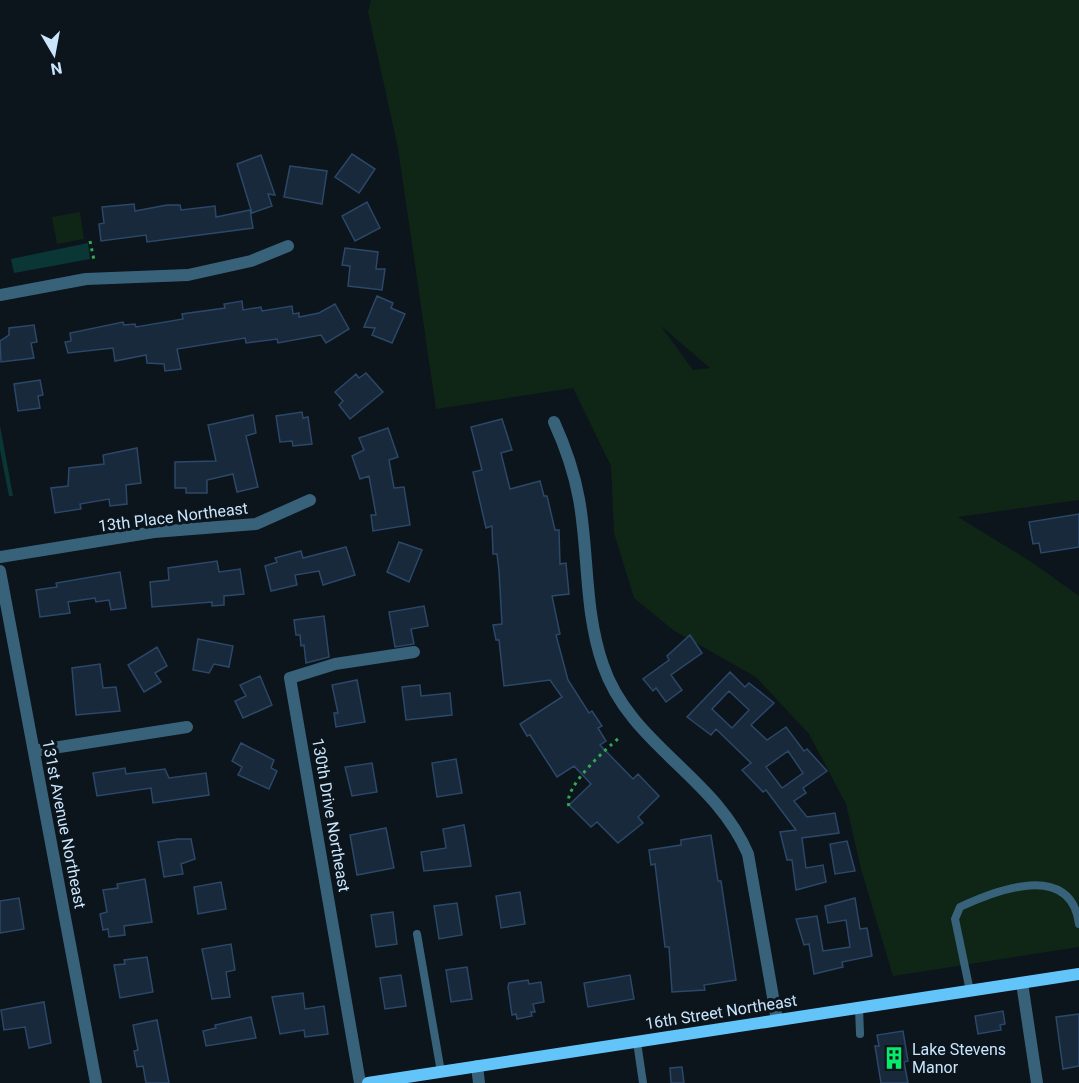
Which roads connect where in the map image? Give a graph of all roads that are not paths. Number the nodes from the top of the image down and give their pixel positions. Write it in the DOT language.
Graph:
graph roads {
  1 [pos="288,246"];
  2 [pos="0,295"];
  3 [pos="554,422"];
  4 [pos="310,501"];
  5 [pos="0,557"];
  6 [pos="0,571"];
  7 [pos="414,652"];
  8 [pos="187,727"];
  9 [pos="34,751"];
  10 [pos="1079,924"];
  11 [pos="417,934"];
  12 [pos="1079,974"];
  13 [pos="1022,983"];
  14 [pos="970,991"];
  15 [pos="859,1008"];
  16 [pos="777,1020"];
  17 [pos="860,1034"];
  18 [pos="637,1042"];
  19 [pos="477,1066"];
  20 [pos="441,1072"];
  21 [pos="96,1083"];
  22 [pos="360,1083"];
  23 [pos="368,1083"];
  24 [pos="479,1083"];
  25 [pos="643,1083"];
  26 [pos="1037,1083"];
  1 -- 2 [label="street"];
  3 -- 16 [label="street"];
  4 -- 5 [label="street, 13th Place Northeast"];
  6 -- 9 [label="street, 131st Avenue Northeast"];
  7 -- 22 [label="street, 130th Drive Northeast"];
  8 -- 9 [label="street"];
  9 -- 21 [label="street, 131st Avenue Northeast"];
  10 -- 14 [label="lane"];
  11 -- 20 [label="lane"];
  12 -- 13 [label="street, 16th Street Northeast"];
  13 -- 14 [label="street, 16th Street Northeast"];
  13 -- 26 [label="street"];
  14 -- 15 [label="street, 16th Street Northeast"];
  15 -- 16 [label="street, 16th Street Northeast"];
  15 -- 17 [label="lane"];
  16 -- 18 [label="street, 16th Street Northeast"];
  18 -- 19 [label="street, 16th Street Northeast"];
  18 -- 25 [label="lane"];
  19 -- 20 [label="street, 16th Street Northeast"];
  19 -- 24 [label="street"];
  20 -- 23 [label="street, 16th Street Northeast"];
}
